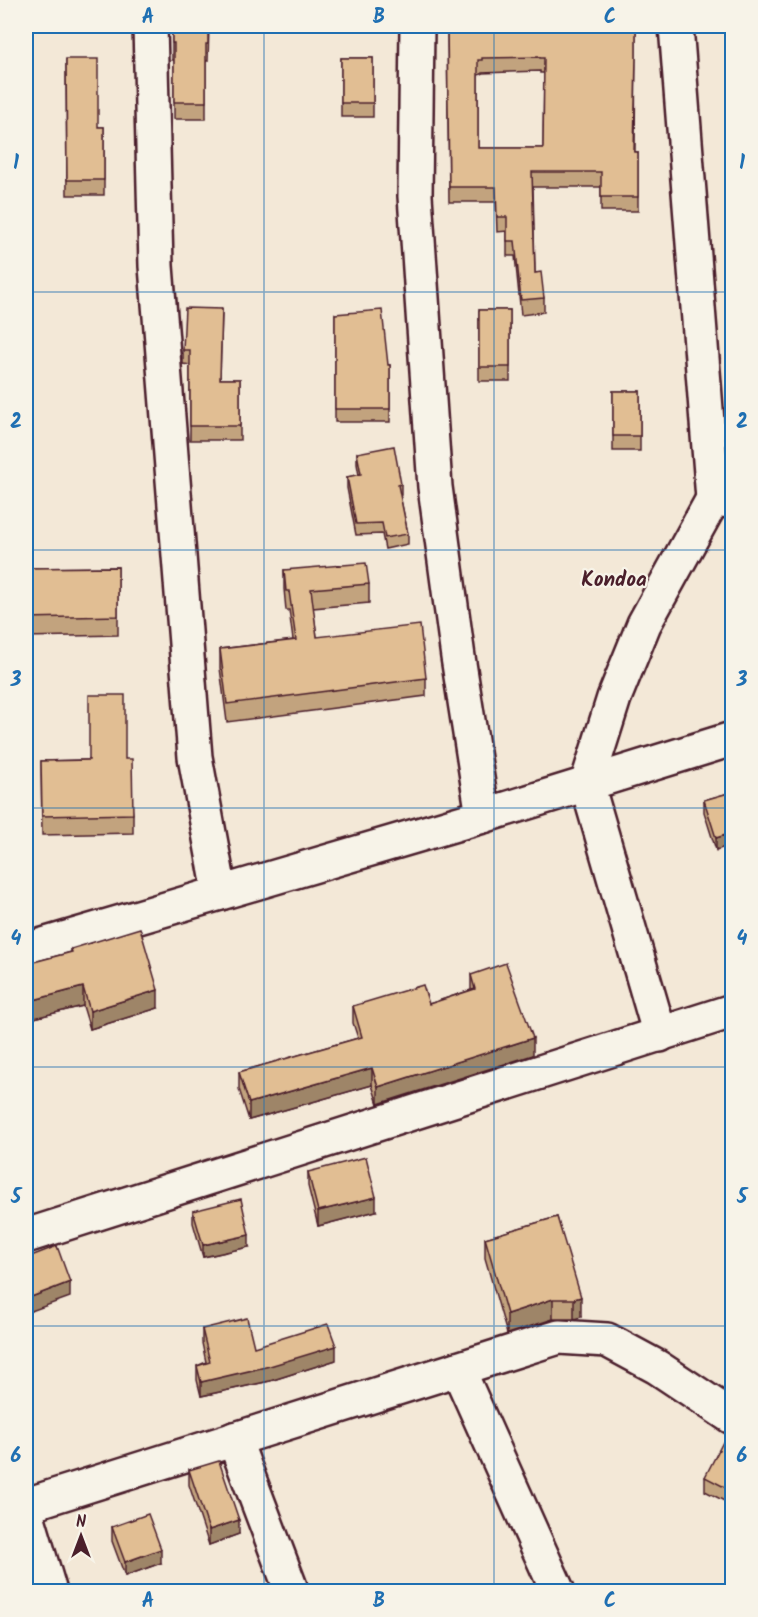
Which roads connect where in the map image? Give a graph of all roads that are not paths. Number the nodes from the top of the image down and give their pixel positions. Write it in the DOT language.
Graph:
graph roads {
  1 [pos="150,26"];
  2 [pos="417,26"];
  3 [pos="676,26"];
  4 [pos="723,500"];
  5 [pos="732,739"];
  6 [pos="587,784"];
  7 [pos="483,816"];
  8 [pos="220,893"];
  9 [pos="26,950"];
  10 [pos="732,1011"];
  11 [pos="660,1035"];
  12 [pos="26,1236"];
  13 [pos="458,1369"];
  14 [pos="732,1417"];
  15 [pos="234,1439"];
  16 [pos="26,1505"];
  17 [pos="26,1512"];
  18 [pos="50,1592"];
  19 [pos="291,1592"];
  20 [pos="558,1592"];
  1 -- 8 [label="street"];
  2 -- 7 [label="street"];
  3 -- 4 [label="street"];
  4 -- 6 [label="street"];
  5 -- 6 [label="street"];
  6 -- 7 [label="street"];
  6 -- 11 [label="street"];
  7 -- 8 [label="street"];
  8 -- 9 [label="street"];
  10 -- 11 [label="street"];
  11 -- 12 [label="street"];
  13 -- 14 [label="street"];
  13 -- 15 [label="street"];
  13 -- 20 [label="street"];
  15 -- 16 [label="street"];
  15 -- 19 [label="street"];
  17 -- 18 [label="street"];
}
